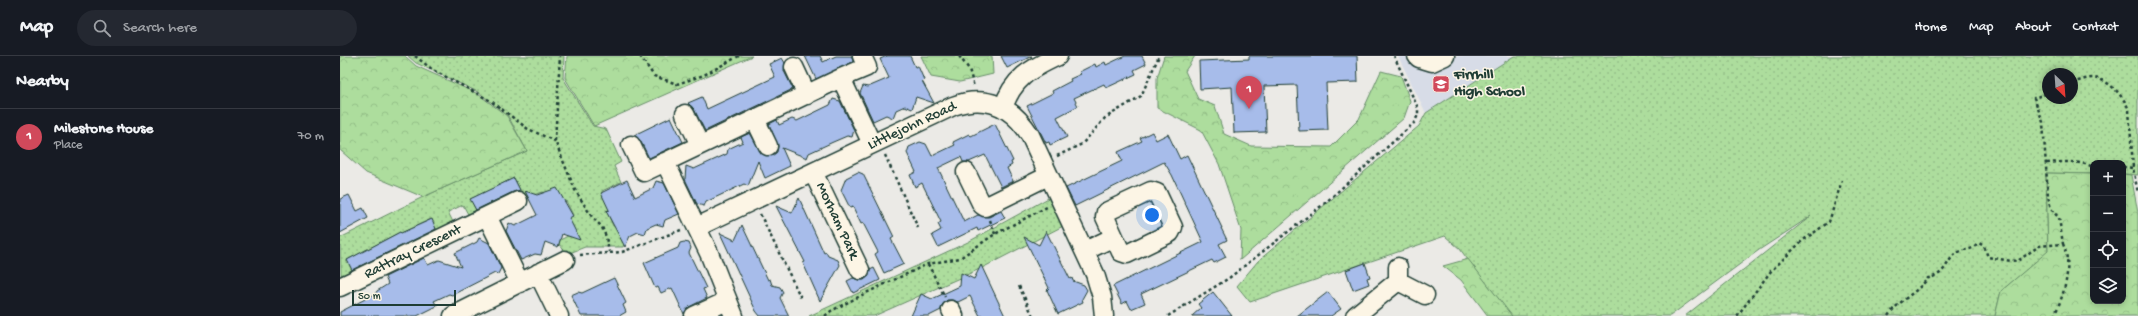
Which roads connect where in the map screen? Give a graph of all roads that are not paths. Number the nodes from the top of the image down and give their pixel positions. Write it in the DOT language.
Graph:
graph roads {
  1 [pos="862,56"];
  2 [pos="1058,56"];
  3 [pos="1417,56"];
  4 [pos="1445,56"];
  5 [pos="1030,62"];
  6 [pos="794,67"];
  7 [pos="841,78"];
  8 [pos="807,95"];
  9 [pos="1003,108"];
  10 [pos="685,114"];
  11 [pos="755,119"];
  12 [pos="875,143"];
  13 [pos="631,145"];
  14 [pos="700,145"];
  15 [pos="768,146"];
  16 [pos="665,162"];
  17 [pos="1045,170"];
  18 [pos="813,172"];
  19 [pos="966,172"];
  20 [pos="518,201"];
  21 [pos="487,216"];
  22 [pos="697,227"];
  23 [pos="1114,237"];
  24 [pos="1085,251"];
  25 [pos="565,260"];
  26 [pos="860,270"];
  27 [pos="538,273"];
  28 [pos="520,283"];
  29 [pos="340,287"];
  30 [pos="1425,295"];
  31 [pos="731,308"];
  32 [pos="453,316"];
  33 [pos="559,316"];
  34 [pos="694,316"];
  35 [pos="1104,316"];
  36 [pos="1355,316"];
  1 -- 7 [label="street"];
  2 -- 5 [label="street"];
  3 -- 4 [label="street"];
  5 -- 9 [label="street"];
  6 -- 8 [label="street"];
  7 -- 8 [label="street"];
  7 -- 12 [label="street"];
  8 -- 11 [label="street"];
  9 -- 12 [label="street, Littlejohn Road"];
  9 -- 17 [label="street, Littlejohn Road"];
  10 -- 14 [label="street"];
  11 -- 14 [label="street"];
  11 -- 15 [label="street"];
  12 -- 18 [label="street, Littlejohn Road"];
  13 -- 16 [label="street"];
  14 -- 16 [label="street"];
  16 -- 22 [label="street"];
  17 -- 19 [label="street"];
  17 -- 24 [label="street, Littlejohn Road"];
  18 -- 22 [label="street, Littlejohn Road"];
  18 -- 26 [label="street, Morham Park"];
  20 -- 21 [label="street, Rattray Crescent"];
  21 -- 28 [label="street"];
  21 -- 29 [label="street, Rattray Crescent"];
  22 -- 31 [label="street"];
  23 -- 24 [label="street"];
  24 -- 35 [label="street, Littlejohn Road"];
  25 -- 27 [label="street"];
  27 -- 28 [label="street"];
  27 -- 33 [label="street"];
  28 -- 32 [label="street"];
  30 -- 36 [label="street"];
  31 -- 34 [label="street"];
}
